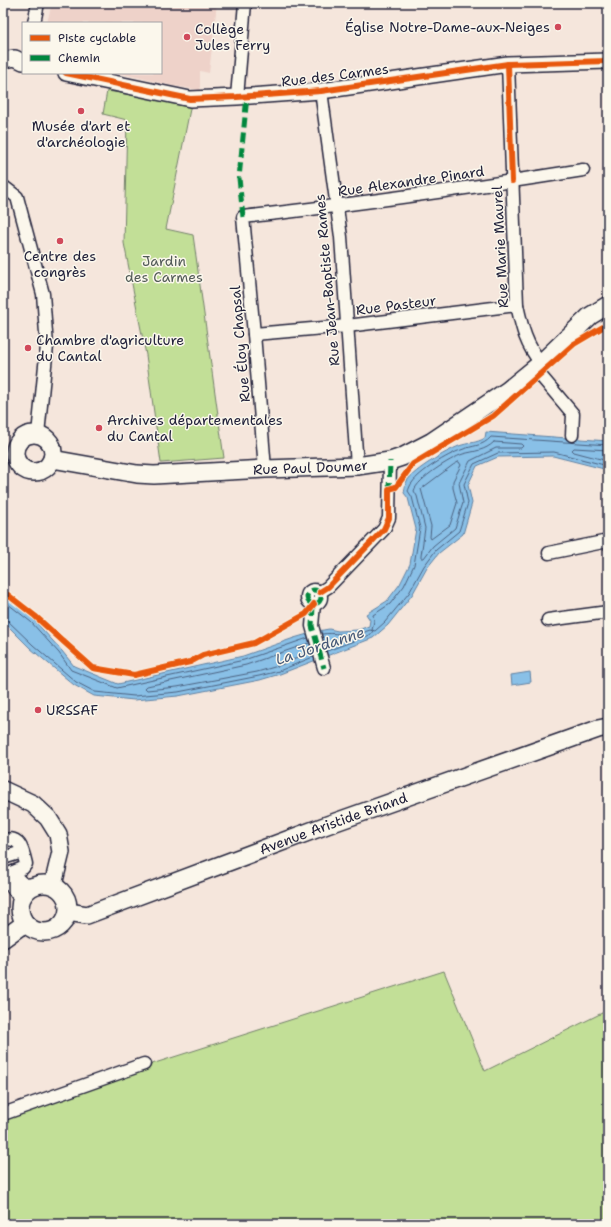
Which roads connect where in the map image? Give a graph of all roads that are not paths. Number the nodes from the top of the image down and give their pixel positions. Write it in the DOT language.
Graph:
graph roads {
  1 [pos="38,3"];
  2 [pos="245,3"];
  3 [pos="34,22"];
  4 [pos="608,61"];
  5 [pos="508,64"];
  6 [pos="71,74"];
  7 [pos="321,91"];
  8 [pos="237,97"];
  9 [pos="583,170"];
  10 [pos="512,181"];
  11 [pos="3,188"];
  12 [pos="336,206"];
  13 [pos="243,217"];
  14 [pos="517,305"];
  15 [pos="608,305"];
  16 [pos="608,317"];
  17 [pos="347,326"];
  18 [pos="254,334"];
  19 [pos="538,366"];
  20 [pos="38,434"];
  21 [pos="572,435"];
  22 [pos="9,451"];
  23 [pos="52,459"];
  24 [pos="390,461"];
  25 [pos="357,466"];
  26 [pos="265,469"];
  27 [pos="608,541"];
  28 [pos="549,552"];
  29 [pos="608,612"];
  30 [pos="548,620"];
  31 [pos="324,668"];
  32 [pos="605,726"];
  33 [pos="3,790"];
  34 [pos="3,841"];
  35 [pos="22,852"];
  36 [pos="3,858"];
  37 [pos="9,875"];
  38 [pos="3,880"];
  39 [pos="45,885"];
  40 [pos="20,900"];
  41 [pos="68,912"];
  42 [pos="25,923"];
  43 [pos="3,939"];
  44 [pos="144,1064"];
  45 [pos="3,1114"];
  1 -- 3 [label="street"];
  2 -- 8 [label="street"];
  4 -- 5 [label="street, Rue des Carmes"];
  5 -- 7 [label="street, Rue des Carmes"];
  5 -- 10 [label="street, Rue Marie Maurel"];
  6 -- 8 [label="street, Rue des Carmes"];
  7 -- 8 [label="street, Rue des Carmes"];
  7 -- 12 [label="street, Rue Jean-Baptiste Rames"];
  9 -- 10 [label="street, Rue Alexandre Pinard"];
  10 -- 12 [label="street, Rue Alexandre Pinard"];
  10 -- 14 [label="street, Rue Marie Maurel"];
  11 -- 20 [label="street"];
  12 -- 13 [label="street, Rue Alexandre Pinard"];
  12 -- 17 [label="street, Rue Jean-Baptiste Rames"];
  13 -- 18 [label="street, Rue Éloy Chapsal"];
  14 -- 17 [label="street, Rue Pasteur"];
  14 -- 19 [label="street, Rue Marie Maurel"];
  15 -- 19 [label="main road, Rue Paul Doumer"];
  16 -- 19 [label="main road, Rue Paul Doumer"];
  17 -- 18 [label="street, Rue Pasteur"];
  17 -- 25 [label="street, Rue Jean-Baptiste Rames"];
  18 -- 26 [label="street, Rue Éloy Chapsal"];
  19 -- 21 [label="street, Rue Marie Maurel"];
  19 -- 24 [label="main road, Rue Paul Doumer"];
  20 -- 22 [label="main road"];
  20 -- 23 [label="main road"];
  22 -- 23 [label="main road"];
  23 -- 26 [label="main road, Rue Paul Doumer"];
  24 -- 25 [label="main road, Rue Paul Doumer"];
  24 -- 31 [label="street"];
  25 -- 26 [label="main road, Rue Paul Doumer"];
  27 -- 28 [label="street"];
  29 -- 30 [label="street"];
  32 -- 41 [label="main road, Avenue Aristide Briand"];
  33 -- 39 [label="main road"];
  34 -- 35 [label="street"];
  35 -- 36 [label="street"];
  35 -- 37 [label="street"];
  37 -- 39 [label="street"];
  38 -- 40 [label="street"];
  39 -- 40 [label="main road"];
  39 -- 41 [label="main road"];
  40 -- 42 [label="main road"];
  41 -- 42 [label="main road"];
  42 -- 43 [label="main road"];
  44 -- 45 [label="street"];
}
